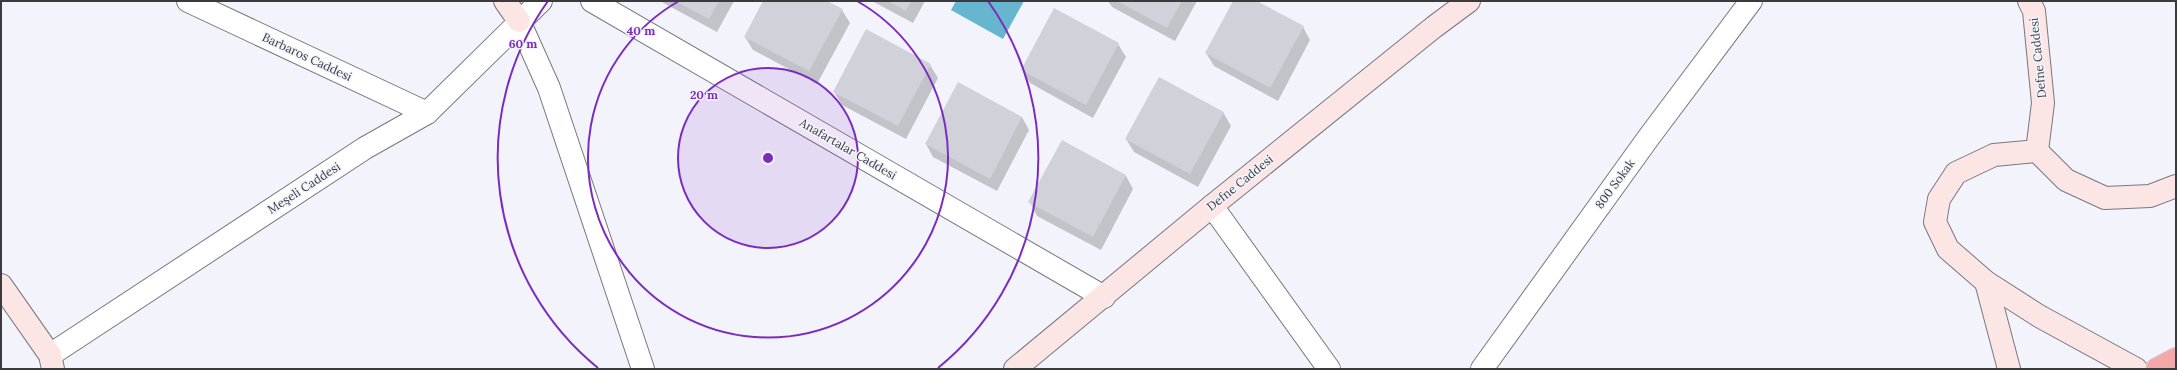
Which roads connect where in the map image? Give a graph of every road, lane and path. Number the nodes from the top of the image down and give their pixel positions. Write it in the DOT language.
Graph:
graph roads {
  1 [pos="188,1"];
  2 [pos="505,1"];
  3 [pos="541,1"];
  4 [pos="592,1"];
  5 [pos="1469,1"];
  6 [pos="1751,1"];
  7 [pos="2030,1"];
  8 [pos="519,21"];
  9 [pos="426,113"];
  10 [pos="2037,151"];
  11 [pos="2176,186"];
  12 [pos="1212,206"];
  13 [pos="1986,282"];
  14 [pos="1,285"];
  15 [pos="1104,297"];
  16 [pos="2176,359"];
  17 [pos="52,362"];
  18 [pos="643,369"];
  19 [pos="1015,369"];
  20 [pos="1329,369"];
  21 [pos="1482,369"];
  22 [pos="2009,369"];
  23 [pos="2136,369"];
  24 [pos="2157,369"];
  1 -- 9 [label="street, Barbaros Caddesi"];
  2 -- 8 [label="street"];
  3 -- 8 [label="street, Meşeli Caddesi"];
  4 -- 15 [label="street, Anafartalar Caddesi"];
  5 -- 12 [label="street, Defne Caddesi"];
  6 -- 21 [label="street, 800 Sokak"];
  7 -- 10 [label="street, Defne Caddesi"];
  8 -- 9 [label="street, Meşeli Caddesi"];
  8 -- 18 [label="street"];
  9 -- 17 [label="street, Meşeli Caddesi"];
  10 -- 11 [label="street"];
  10 -- 13 [label="street"];
  12 -- 15 [label="street, Defne Caddesi"];
  12 -- 20 [label="street"];
  13 -- 22 [label="street"];
  13 -- 23 [label="street"];
  14 -- 17 [label="street"];
  15 -- 19 [label="street, Defne Caddesi"];
  16 -- 24 [label="highway"];
}
